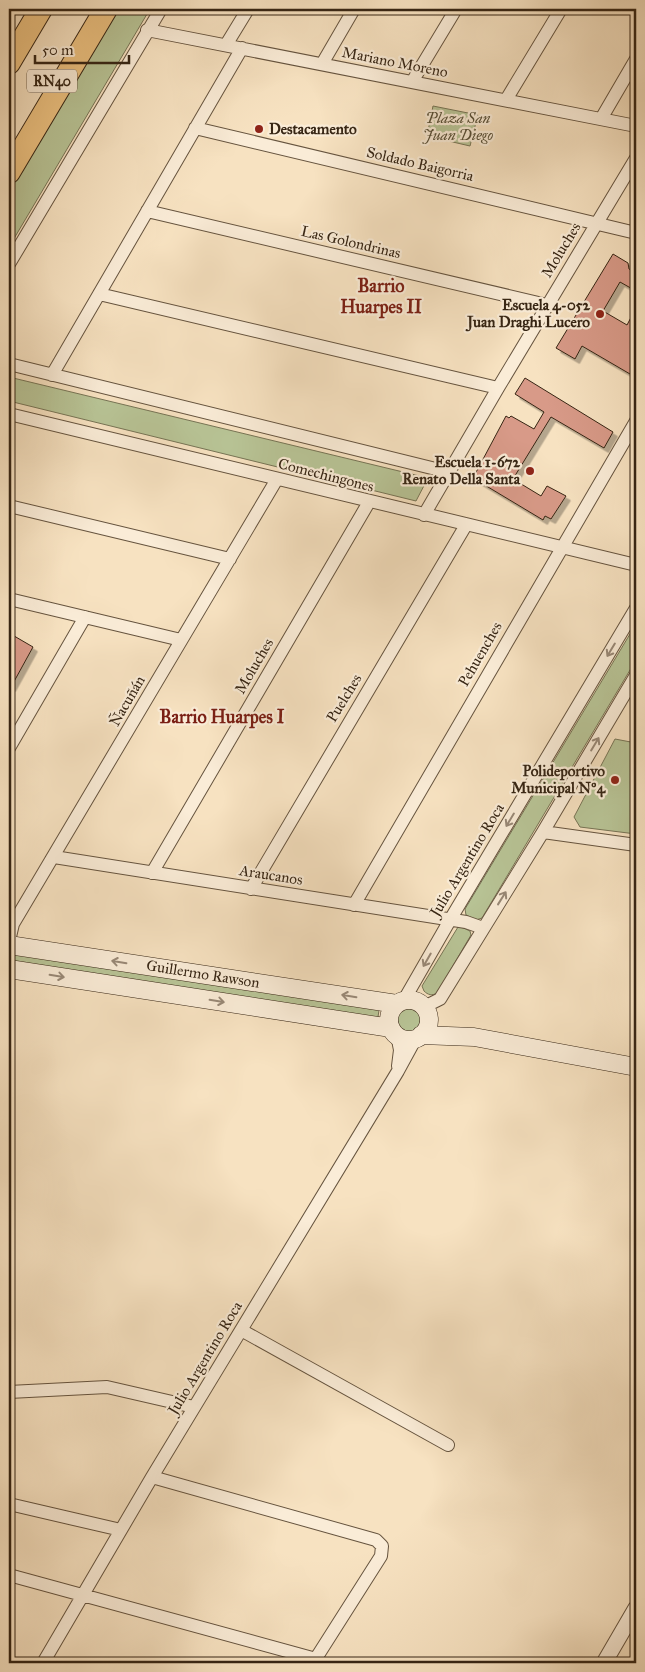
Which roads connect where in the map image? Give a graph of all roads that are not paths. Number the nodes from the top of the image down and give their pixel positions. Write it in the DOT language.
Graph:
graph roads {
  1 [pos="41,9"];
  2 [pos="94,9"];
  3 [pos="106,9"];
  4 [pos="161,9"];
  5 [pos="248,9"];
  6 [pos="354,9"];
  7 [pos="456,9"];
  8 [pos="561,9"];
  9 [pos="147,30"];
  10 [pos="226,45"];
  11 [pos="242,48"];
  12 [pos="636,59"];
  13 [pos="9,63"];
  14 [pos="322,64"];
  15 [pos="412,82"];
  16 [pos="506,100"];
  17 [pos="601,119"];
  18 [pos="636,126"];
  19 [pos="195,128"];
  20 [pos="9,153"];
  21 [pos="636,158"];
  22 [pos="9,172"];
  23 [pos="147,211"];
  24 [pos="596,223"];
  25 [pos="636,233"];
  26 [pos="9,264"];
  27 [pos="99,294"];
  28 [pos="547,305"];
  29 [pos="9,364"];
  30 [pos="52,375"];
  31 [pos="498,388"];
  32 [pos="9,414"];
  33 [pos="636,421"];
  34 [pos="448,472"];
  35 [pos="277,479"];
  36 [pos="369,502"];
  37 [pos="9,506"];
  38 [pos="424,515"];
  39 [pos="466,525"];
  40 [pos="561,548"];
  41 [pos="230,559"];
  42 [pos="636,565"];
  43 [pos="9,598"];
  44 [pos="636,608"];
  45 [pos="85,617"];
  46 [pos="181,640"];
  47 [pos="636,675"];
  48 [pos="9,748"];
  49 [pos="543,832"];
  50 [pos="636,845"];
  51 [pos="54,857"];
  52 [pos="152,873"];
  53 [pos="251,889"];
  54 [pos="354,905"];
  55 [pos="450,920"];
  56 [pos="483,928"];
  57 [pos="9,941"];
  58 [pos="9,945"];
  59 [pos="9,969"];
  60 [pos="401,1002"];
  61 [pos="423,1025"];
  62 [pos="394,1032"];
  63 [pos="636,1067"];
  64 [pos="398,1071"];
  65 [pos="241,1330"];
  66 [pos="9,1392"];
  67 [pos="194,1407"];
  68 [pos="448,1445"];
  69 [pos="152,1477"];
  70 [pos="9,1504"];
  71 [pos="121,1530"];
  72 [pos="9,1575"];
  73 [pos="83,1595"];
  74 [pos="636,1608"];
  75 [pos="314,1661"];
  76 [pos="43,1663"];
  77 [pos="604,1663"];
  1 -- 13 [label="highway, RN40"];
  2 -- 20 [label="highway, RN40"];
  3 -- 22 [label="highway"];
  4 -- 9 [label="street"];
  5 -- 10 [label="street"];
  6 -- 14 [label="street"];
  7 -- 15 [label="street"];
  8 -- 16 [label="street"];
  9 -- 10 [label="street, Mariano Moreno"];
  9 -- 26 [label="street"];
  10 -- 11 [label="street, Mariano Moreno"];
  11 -- 14 [label="street, Mariano Moreno"];
  11 -- 19 [label="street"];
  12 -- 17 [label="street"];
  14 -- 15 [label="street, Mariano Moreno"];
  15 -- 16 [label="street, Mariano Moreno"];
  16 -- 17 [label="street, Mariano Moreno"];
  17 -- 18 [label="street, Mariano Moreno"];
  19 -- 23 [label="street"];
  19 -- 24 [label="street, Soldado Baigorria"];
  21 -- 24 [label="street, Moluches"];
  23 -- 27 [label="street"];
  23 -- 28 [label="street, Las Golondrinas"];
  24 -- 25 [label="street, Soldado Baigorria"];
  24 -- 28 [label="street, Moluches"];
  27 -- 30 [label="street"];
  27 -- 31 [label="street"];
  28 -- 31 [label="street, Moluches"];
  29 -- 30 [label="street"];
  30 -- 34 [label="street"];
  31 -- 34 [label="street, Moluches"];
  32 -- 35 [label="street, Comechingones"];
  33 -- 40 [label="street, Pehuenches"];
  34 -- 38 [label="street, Moluches"];
  35 -- 36 [label="street, Comechingones"];
  35 -- 41 [label="street, Ñacuñán"];
  36 -- 38 [label="street, Comechingones"];
  36 -- 52 [label="street, Moluches"];
  37 -- 41 [label="street"];
  38 -- 39 [label="street, Comechingones"];
  39 -- 40 [label="street, Comechingones"];
  39 -- 53 [label="street, Puelches"];
  40 -- 42 [label="street, Comechingones"];
  40 -- 54 [label="street, Pehuenches"];
  41 -- 46 [label="street, Ñacuñán"];
  43 -- 45 [label="street"];
  44 -- 55 [label="street, Julio Argentino Roca, one-way"];
  45 -- 46 [label="street"];
  45 -- 48 [label="street"];
  46 -- 51 [label="street, Ñacuñán"];
  49 -- 47 [label="street, Julio Argentino Roca, one-way"];
  49 -- 50 [label="street"];
  56 -- 49 [label="street, Julio Argentino Roca, one-way"];
  51 -- 52 [label="street, Araucanos"];
  51 -- 57 [label="street, Ñacuñán"];
  52 -- 53 [label="street, Araucanos"];
  53 -- 54 [label="street, Araucanos"];
  54 -- 55 [label="street, Araucanos"];
  55 -- 56 [label="street, Araucanos"];
  55 -- 60 [label="street, Julio Argentino Roca, one-way"];
  56 -- 61 [label="street, Julio Argentino Roca"];
  60 -- 58 [label="main road, Guillermo Rawson, one-way"];
  59 -- 62 [label="main road, Guillermo Rawson, one-way"];
  60 -- 61 [label="main road"];
  60 -- 62 [label="main road"];
  61 -- 62 [label="main road"];
  61 -- 63 [label="main road"];
  61 -- 64 [label="street, Julio Argentino Roca"];
  62 -- 64 [label="street, Julio Argentino Roca"];
  64 -- 65 [label="street, Julio Argentino Roca"];
  65 -- 67 [label="street, Julio Argentino Roca"];
  65 -- 68 [label="street"];
  66 -- 67 [label="street"];
  67 -- 69 [label="street, Julio Argentino Roca"];
  69 -- 71 [label="street, Julio Argentino Roca"];
  69 -- 75 [label="street"];
  70 -- 71 [label="street"];
  71 -- 73 [label="street, Julio Argentino Roca"];
  72 -- 73 [label="street"];
  73 -- 75 [label="street"];
  73 -- 76 [label="street, Julio Argentino Roca"];
  74 -- 77 [label="street"];
}
